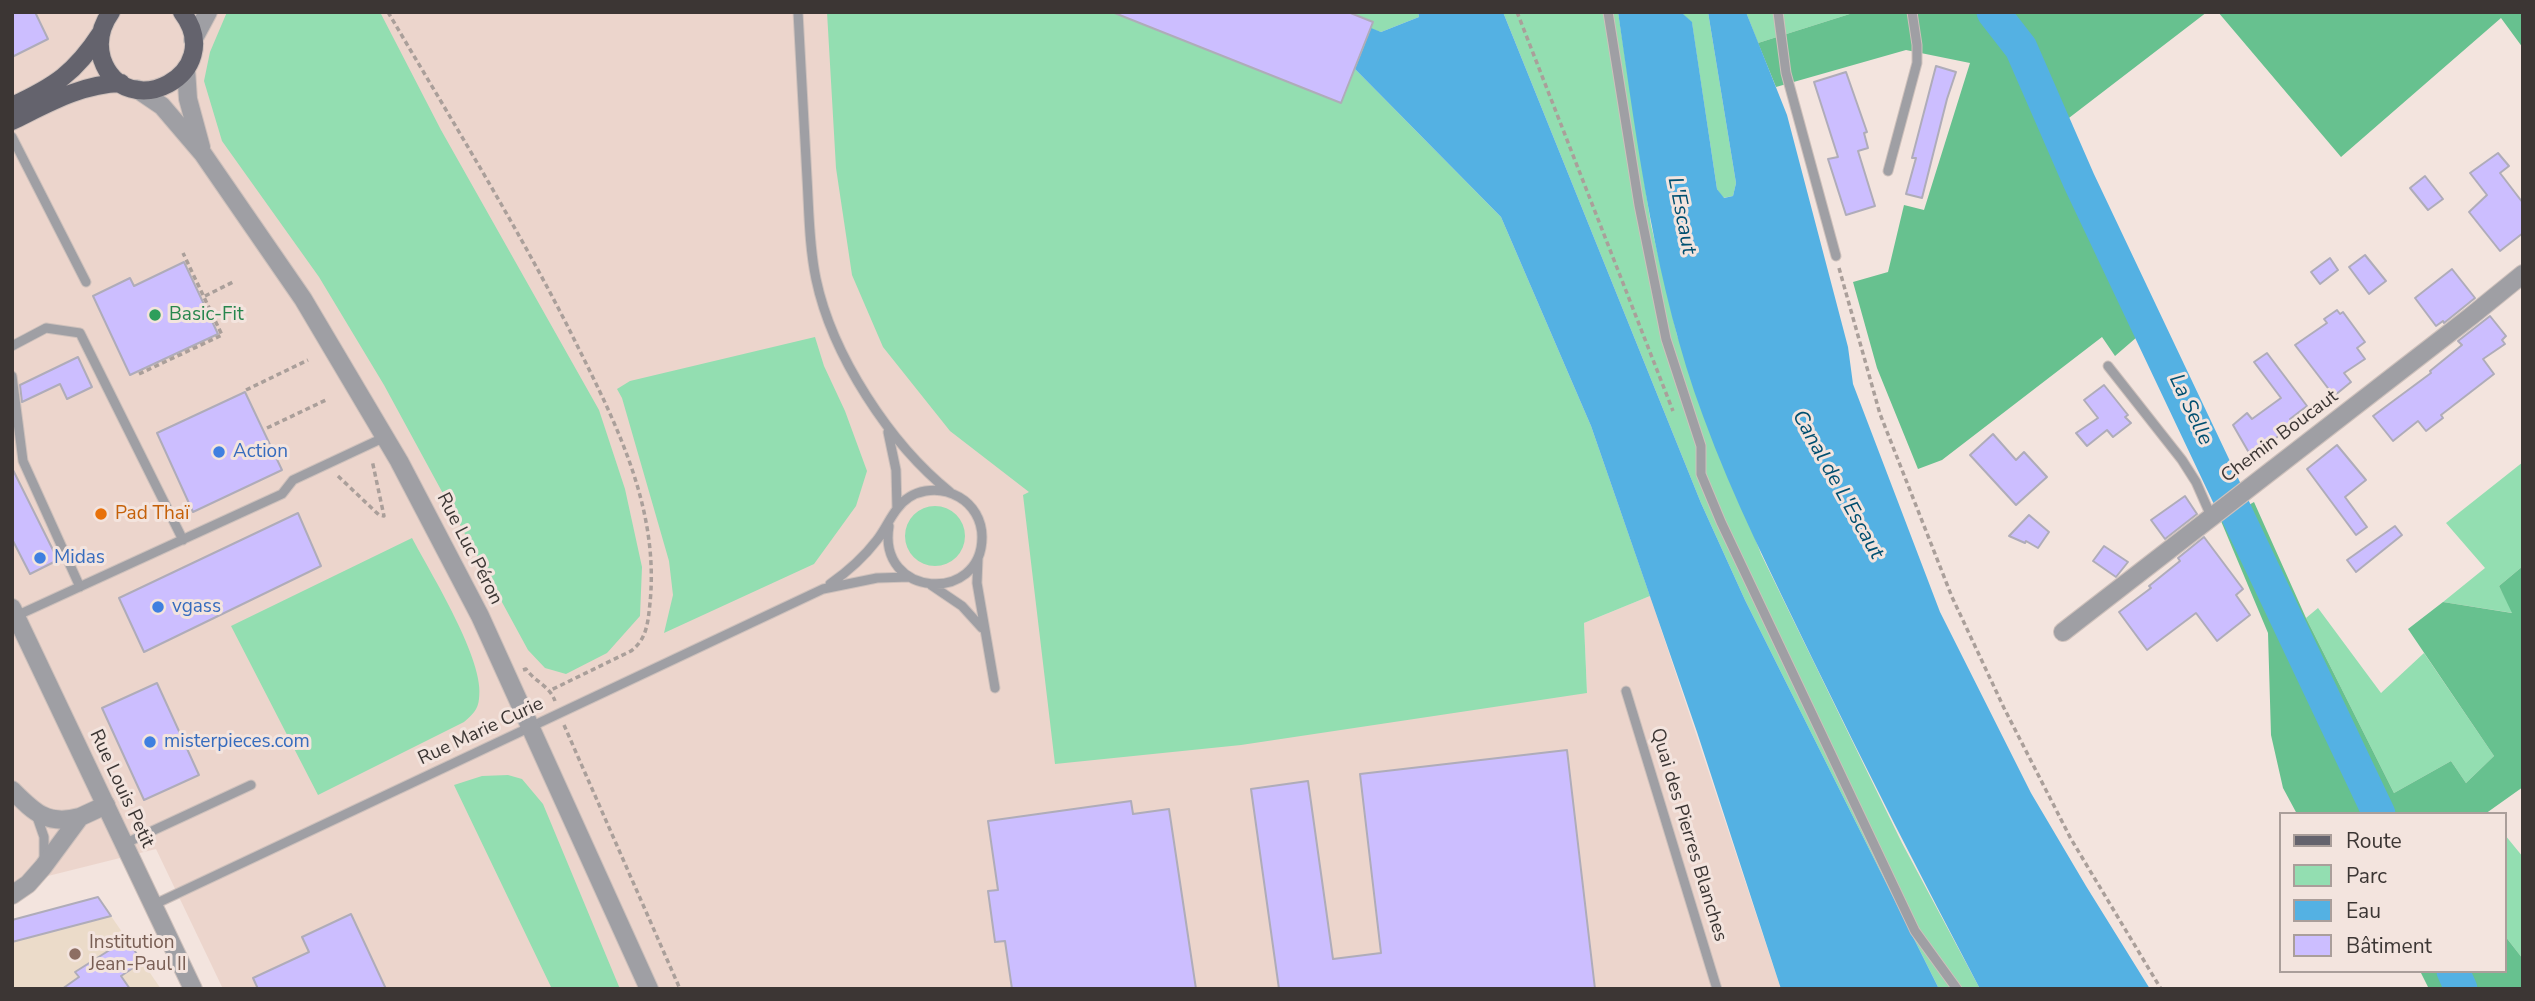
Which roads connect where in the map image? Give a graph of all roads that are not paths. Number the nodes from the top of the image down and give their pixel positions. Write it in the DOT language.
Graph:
graph roads {
  1 [pos="111,12"];
  2 [pos="182,12"];
  3 [pos="208,12"];
  4 [pos="798,12"];
  5 [pos="1608,12"];
  6 [pos="1778,12"];
  7 [pos="1912,12"];
  8 [pos="101,33"];
  9 [pos="193,40"];
  10 [pos="186,69"];
  11 [pos="129,86"];
  12 [pos="12,106"];
  13 [pos="12,121"];
  14 [pos="12,137"];
  15 [pos="203,154"];
  16 [pos="1888,171"];
  17 [pos="1836,256"];
  18 [pos="2523,274"];
  19 [pos="86,282"];
  20 [pos="12,346"];
  21 [pos="2108,366"];
  22 [pos="12,376"];
  23 [pos="884,421"];
  24 [pos="385,437"];
  25 [pos="950,492"];
  26 [pos="897,509"];
  27 [pos="2211,516"];
  28 [pos="889,526"];
  29 [pos="183,540"];
  30 [pos="978,556"];
  31 [pos="910,577"];
  32 [pos="930,584"];
  33 [pos="80,587"];
  34 [pos="823,589"];
  35 [pos="14,612"];
  36 [pos="984,630"];
  37 [pos="2063,632"];
  38 [pos="995,688"];
  39 [pos="1626,691"];
  40 [pos="531,727"];
  41 [pos="251,785"];
  42 [pos="12,790"];
  43 [pos="106,805"];
  44 [pos="35,813"];
  45 [pos="80,817"];
  46 [pos="124,844"];
  47 [pos="43,867"];
  48 [pos="12,895"];
  49 [pos="153,905"];
  50 [pos="192,989"];
  51 [pos="649,989"];
  52 [pos="1717,989"];
  53 [pos="1957,989"];
  1 -- 8 [label="main road"];
  2 -- 9 [label="main road"];
  3 -- 9 [label="street"];
  4 -- 23 [label="lane"];
  5 -- 53 [label="lane"];
  6 -- 17 [label="lane"];
  7 -- 16 [label="lane"];
  8 -- 11 [label="main road"];
  8 -- 12 [label="main road"];
  9 -- 10 [label="main road"];
  10 -- 11 [label="main road"];
  10 -- 15 [label="street, Rue Luc Péron"];
  11 -- 13 [label="main road"];
  11 -- 15 [label="street, Rue Luc Péron"];
  14 -- 19 [label="lane"];
  15 -- 24 [label="street, Rue Luc Péron"];
  18 -- 27 [label="street, Chemin Boucaut"];
  20 -- 29 [label="lane"];
  21 -- 27 [label="lane"];
  22 -- 33 [label="lane"];
  23 -- 25 [label="lane"];
  23 -- 26 [label="lane"];
  24 -- 29 [label="lane"];
  24 -- 40 [label="street, Rue Luc Péron"];
  25 -- 26 [label="lane"];
  25 -- 30 [label="lane"];
  26 -- 28 [label="lane"];
  27 -- 37 [label="street, Chemin Boucaut"];
  28 -- 31 [label="lane"];
  28 -- 34 [label="lane, Rue Marie Curie"];
  29 -- 33 [label="lane"];
  30 -- 32 [label="lane"];
  30 -- 36 [label="lane"];
  31 -- 32 [label="lane"];
  31 -- 34 [label="lane, Rue Marie Curie"];
  32 -- 36 [label="lane"];
  33 -- 35 [label="lane"];
  34 -- 40 [label="lane, Rue Marie Curie"];
  35 -- 43 [label="street, Rue Louis Petit"];
  36 -- 38 [label="lane"];
  39 -- 52 [label="lane, Quai des Pierres Blanches"];
  40 -- 49 [label="lane, Rue Marie Curie"];
  40 -- 51 [label="street, Rue Luc Péron"];
  41 -- 46 [label="lane"];
  42 -- 44 [label="street"];
  43 -- 45 [label="street"];
  43 -- 46 [label="street, Rue Louis Petit"];
  44 -- 45 [label="street"];
  44 -- 47 [label="lane"];
  45 -- 47 [label="street"];
  46 -- 49 [label="street, Rue Louis Petit"];
  47 -- 48 [label="street"];
  49 -- 50 [label="street, Rue Louis Petit"];
}
